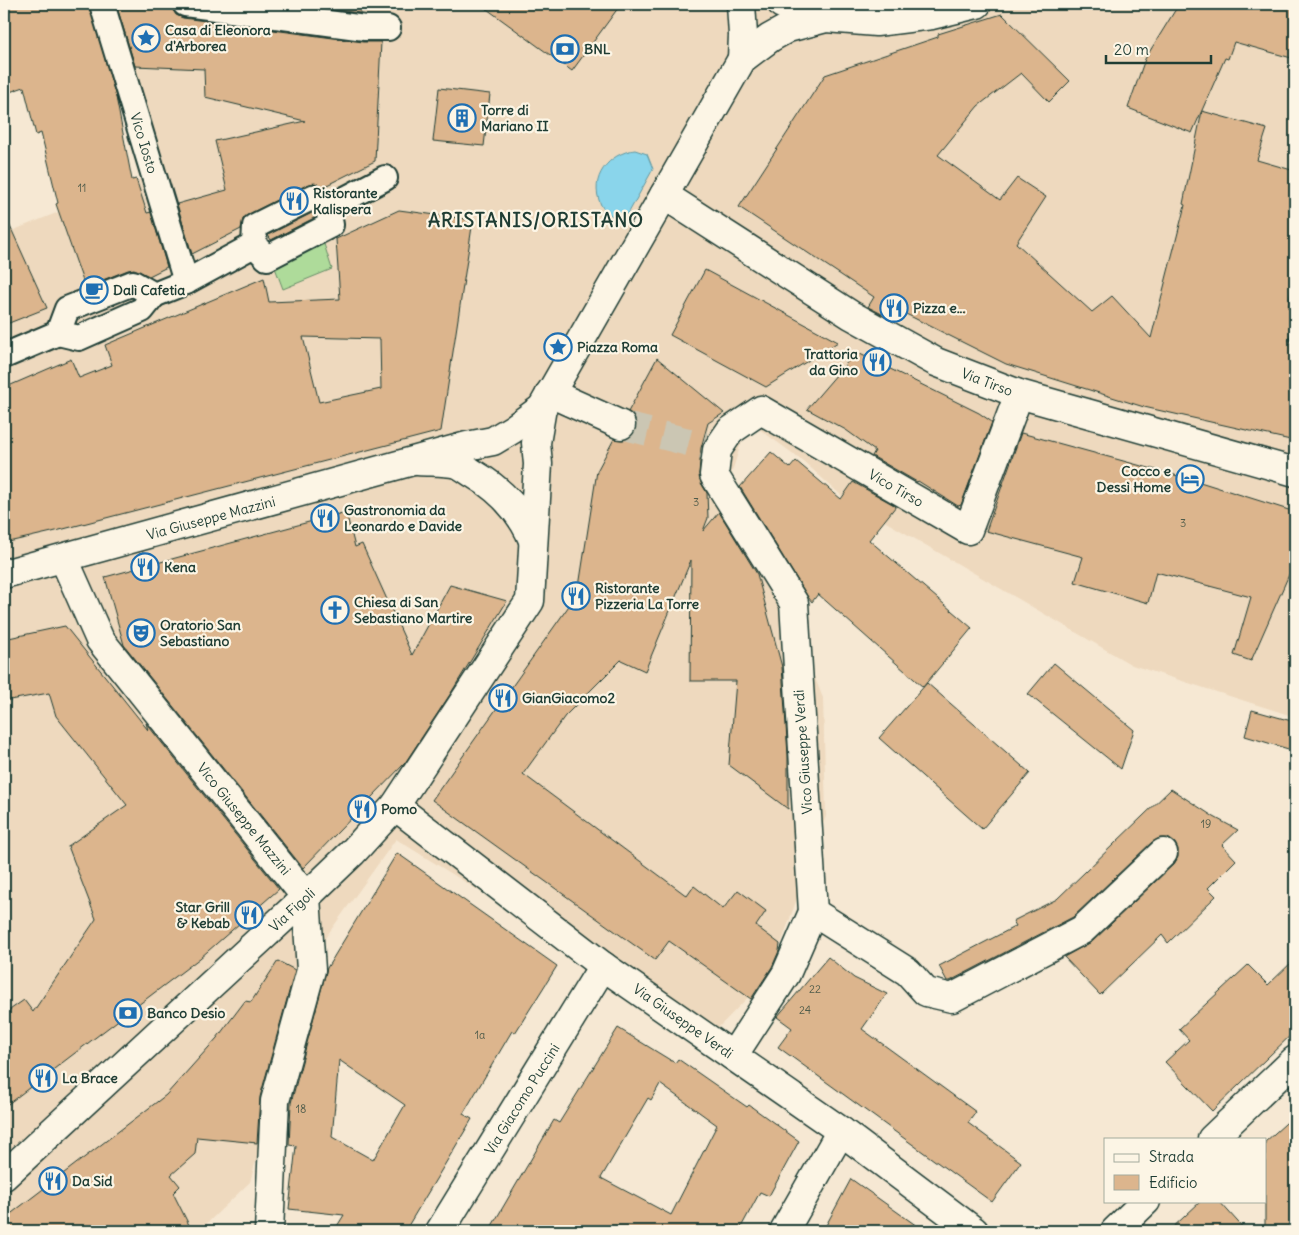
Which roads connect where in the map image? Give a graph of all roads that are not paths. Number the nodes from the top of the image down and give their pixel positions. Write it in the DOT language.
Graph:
graph roads {
  1 [pos="102,4"];
  2 [pos="185,4"];
  3 [pos="741,4"];
  4 [pos="782,4"];
  5 [pos="977,4"];
  6 [pos="839,14"];
  7 [pos="388,28"];
  8 [pos="742,59"];
  9 [pos="385,178"];
  10 [pos="664,195"];
  11 [pos="328,208"];
  12 [pos="254,245"];
  13 [pos="186,282"];
  14 [pos="154,296"];
  15 [pos="58,333"];
  16 [pos="4,356"];
  17 [pos="1019,394"];
  18 [pos="546,401"];
  19 [pos="622,424"];
  20 [pos="711,448"];
  21 [pos="418,461"];
  22 [pos="1295,472"];
  23 [pos="533,540"];
  24 [pos="64,559"];
  25 [pos="4,574"];
  26 [pos="396,806"];
  27 [pos="1163,853"];
  28 [pos="306,897"];
  29 [pos="813,912"];
  30 [pos="603,966"];
  31 [pos="733,1056"];
  32 [pos="1295,1060"];
  33 [pos="841,1132"];
  34 [pos="1213,1138"];
  35 [pos="4,1176"];
  36 [pos="1145,1202"];
  37 [pos="269,1231"];
  38 [pos="440,1231"];
  39 [pos="784,1231"];
  40 [pos="974,1231"];
  41 [pos="1115,1231"];
  1 -- 13 [label="street, Vico Iosto"];
  2 -- 7 [label="street"];
  3 -- 8 [label="street"];
  4 -- 6 [label="street"];
  5 -- 6 [label="street"];
  6 -- 8 [label="street"];
  8 -- 10 [label="street"];
  9 -- 11 [label="street"];
  10 -- 17 [label="street, Via Tirso"];
  10 -- 18 [label="street"];
  11 -- 12 [label="street"];
  11 -- 12 [label="street"];
  12 -- 13 [label="street"];
  13 -- 14 [label="street"];
  14 -- 15 [label="street"];
  14 -- 15 [label="street"];
  15 -- 16 [label="street"];
  17 -- 20 [label="street, Vico Tirso"];
  17 -- 22 [label="street, Via Tirso"];
  18 -- 19 [label="street"];
  18 -- 21 [label="street"];
  18 -- 23 [label="street"];
  20 -- 29 [label="street, Vico Giuseppe Verdi"];
  21 -- 23 [label="street"];
  21 -- 24 [label="street, Via Giuseppe Mazzini"];
  23 -- 26 [label="street, Via Figoli"];
  24 -- 25 [label="street, Via Giuseppe Mazzini"];
  24 -- 28 [label="street, Vico Giuseppe Mazzini"];
  26 -- 28 [label="street, Via Figoli"];
  26 -- 30 [label="street, Via Giuseppe Verdi"];
  27 -- 29 [label="street"];
  28 -- 35 [label="street, Via Figoli"];
  28 -- 37 [label="street"];
  29 -- 31 [label="street, Vico Giuseppe Verdi"];
  30 -- 31 [label="street, Via Giuseppe Verdi"];
  30 -- 38 [label="street, Via Giacomo Puccini"];
  31 -- 33 [label="street, Via Giuseppe Verdi"];
  32 -- 34 [label="street"];
  33 -- 39 [label="street"];
  33 -- 40 [label="street, Via Giuseppe Verdi"];
  36 -- 41 [label="street"];
}
